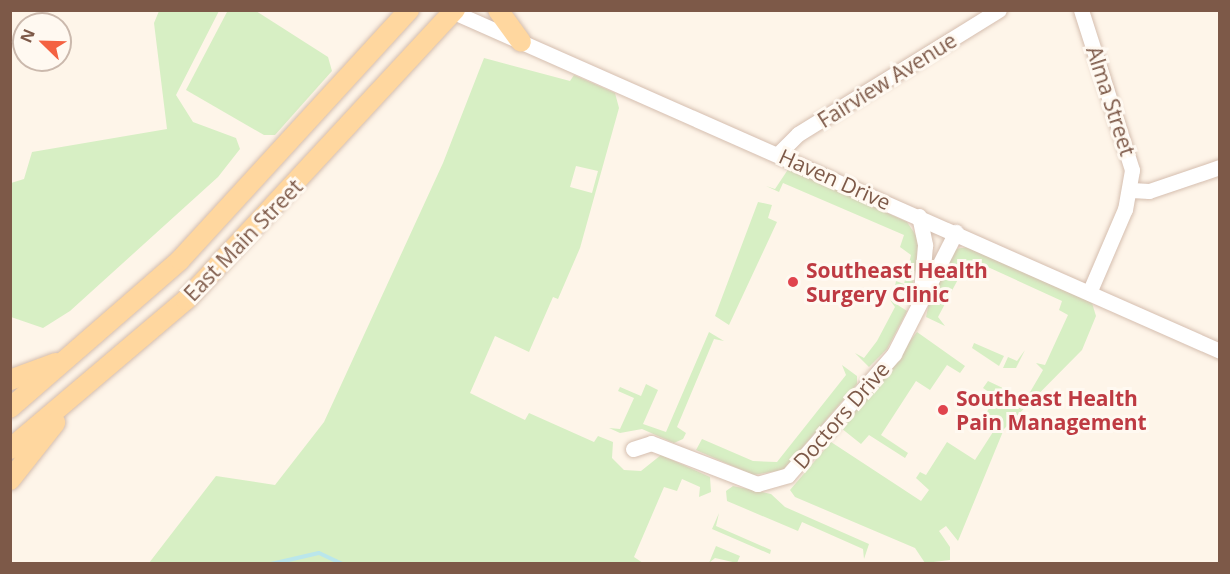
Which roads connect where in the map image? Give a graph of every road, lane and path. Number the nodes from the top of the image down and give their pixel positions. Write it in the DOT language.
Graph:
graph roads {
  1 [pos="409,10"];
  2 [pos="498,10"];
  3 [pos="999,10"];
  4 [pos="1081,10"];
  5 [pos="453,11"];
  6 [pos="521,42"];
  7 [pos="778,154"];
  8 [pos="1220,167"];
  9 [pos="1131,190"];
  10 [pos="919,216"];
  11 [pos="211,228"];
  12 [pos="956,232"];
  13 [pos="233,252"];
  14 [pos="1089,293"];
  15 [pos="920,302"];
  16 [pos="1220,351"];
  17 [pos="78,354"];
  18 [pos="10,380"];
  19 [pos="67,406"];
  20 [pos="10,408"];
  21 [pos="10,449"];
  22 [pos="633,449"];
  23 [pos="10,480"];
  1 -- 11 [label="main road, East Main Street"];
  2 -- 6 [label="main road"];
  3 -- 7 [label="street, Fairview Avenue"];
  4 -- 9 [label="street, Alma Street"];
  5 -- 6 [label="street, Haven Drive"];
  5 -- 13 [label="main road, East Main Street"];
  6 -- 7 [label="street, Haven Drive"];
  7 -- 10 [label="street, Haven Drive"];
  8 -- 9 [label="street"];
  9 -- 14 [label="street, Alma Street"];
  10 -- 12 [label="street, Haven Drive"];
  10 -- 15 [label="street, Doctors Drive"];
  11 -- 13 [label="main road"];
  11 -- 17 [label="main road, East Main Street"];
  12 -- 14 [label="street, Haven Drive"];
  12 -- 15 [label="street, Doctors Drive"];
  13 -- 19 [label="main road, East Main Street"];
  14 -- 16 [label="street, Haven Drive"];
  15 -- 22 [label="street, Doctors Drive"];
  17 -- 18 [label="main road"];
  17 -- 20 [label="main road, East Main Street"];
  19 -- 21 [label="main road, East Main Street"];
  19 -- 23 [label="main road"];
}
